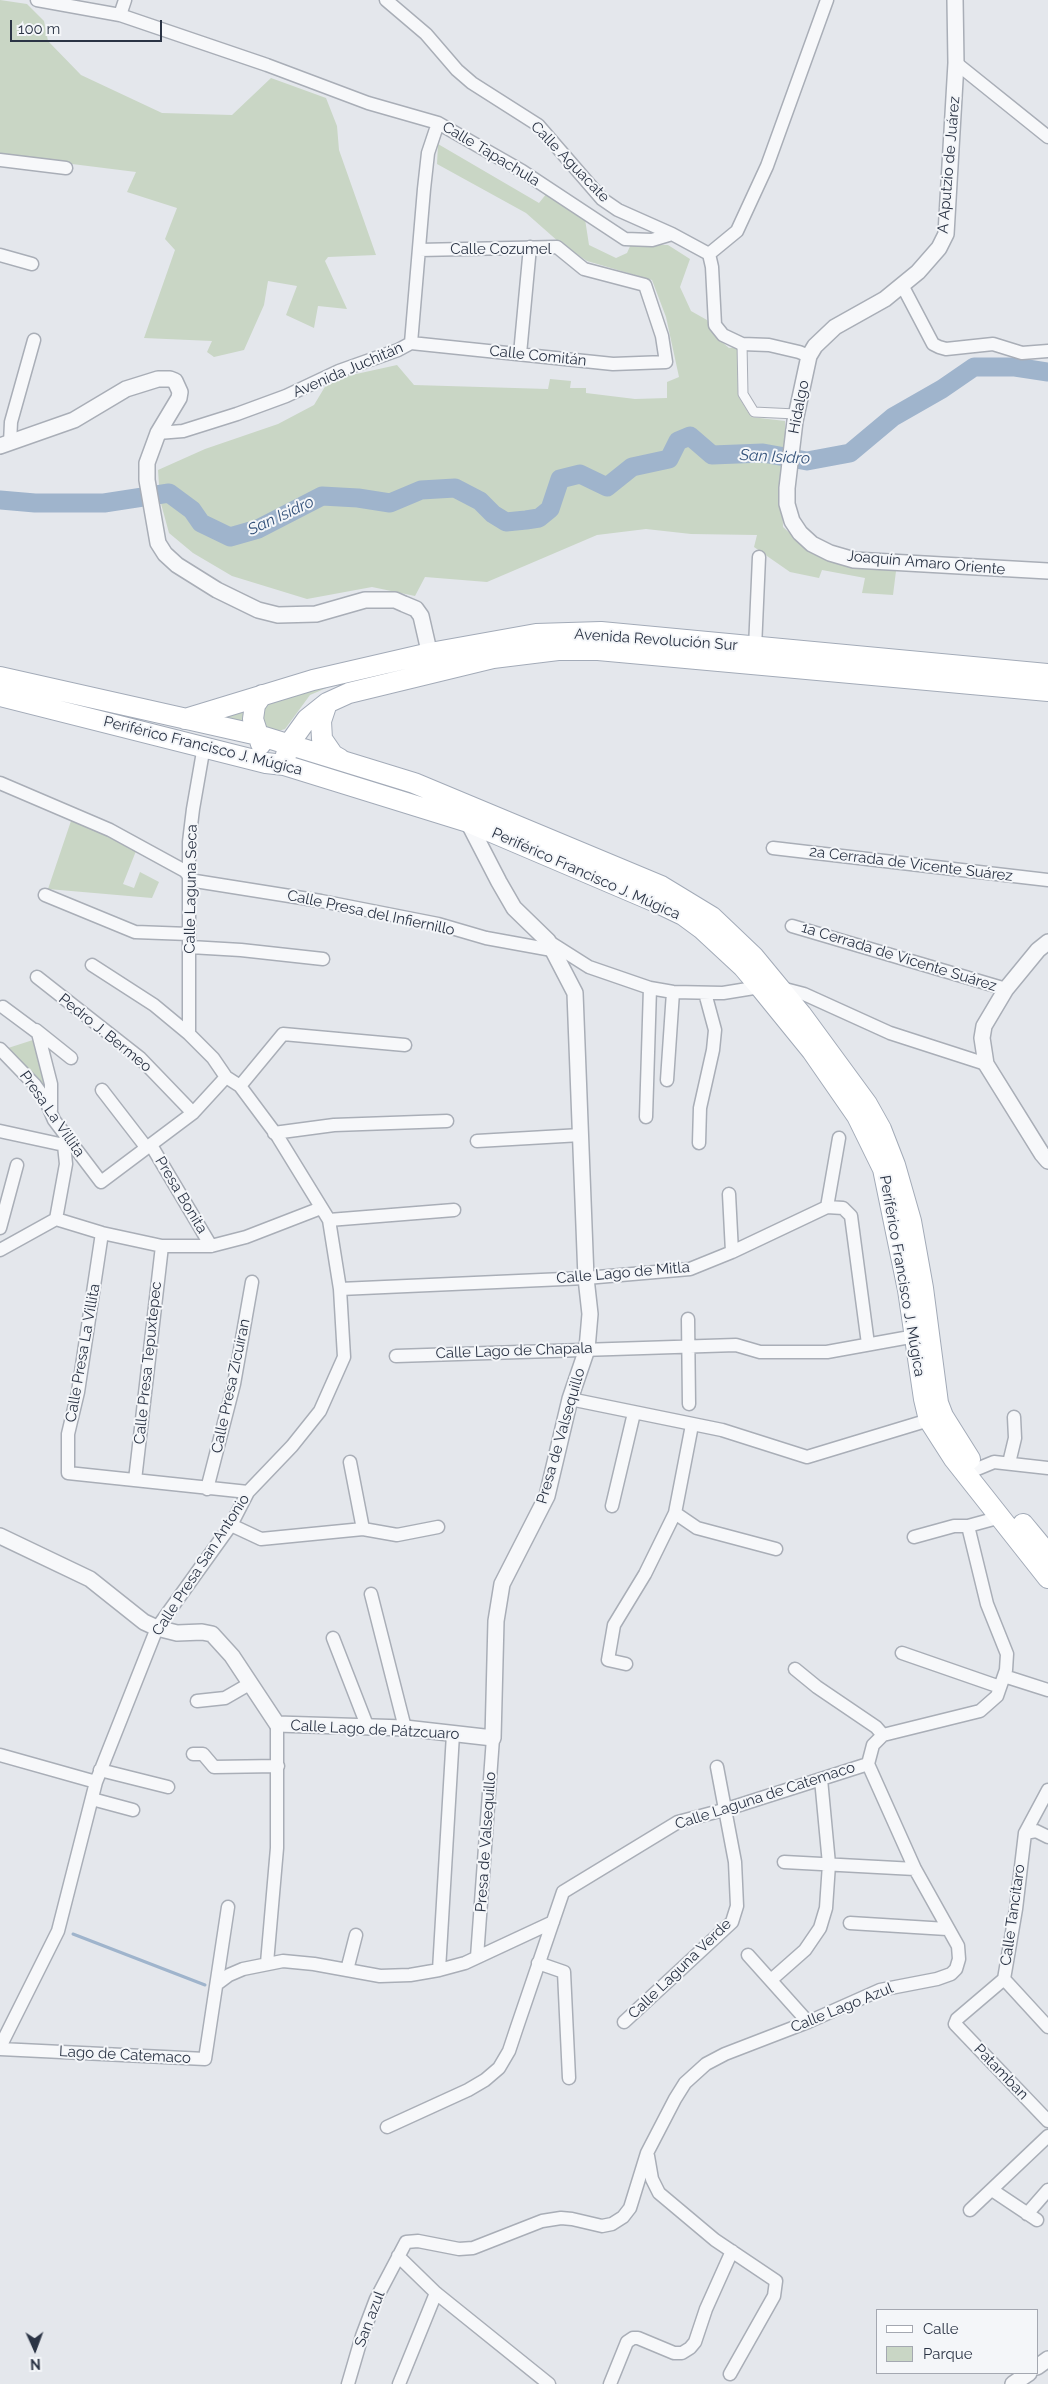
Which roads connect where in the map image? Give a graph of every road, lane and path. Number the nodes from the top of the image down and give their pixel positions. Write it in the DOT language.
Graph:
graph roads {
  1 [pos="37,0"];
  2 [pos="125,0"];
  3 [pos="386,0"];
  4 [pos="827,0"];
  5 [pos="955,0"];
  6 [pos="120,15"];
  7 [pos="956,63"];
  8 [pos="438,123"];
  9 [pos="1048,136"];
  10 [pos="0,160"];
  11 [pos="66,168"];
  12 [pos="672,234"];
  13 [pos="530,247"];
  14 [pos="419,250"];
  15 [pos="709,254"];
  16 [pos="0,255"];
  17 [pos="32,264"];
  18 [pos="902,285"];
  19 [pos="34,340"];
  20 [pos="411,343"];
  21 [pos="742,344"];
  22 [pos="1048,351"];
  23 [pos="520,354"];
  24 [pos="809,356"];
  25 [pos="666,362"];
  26 [pos="795,417"];
  27 [pos="158,433"];
  28 [pos="5,445"];
  29 [pos="786,488"];
  30 [pos="759,557"];
  31 [pos="1048,572"];
  32 [pos="755,648"];
  33 [pos="432,662"];
  34 [pos="1048,674"];
  35 [pos="0,677"];
  36 [pos="1048,691"];
  37 [pos="262,694"];
  38 [pos="0,696"];
  39 [pos="327,703"];
  40 [pos="185,719"];
  41 [pos="157,734"];
  42 [pos="258,735"];
  43 [pos="290,744"];
  44 [pos="204,746"];
  45 [pos="346,762"];
  46 [pos="275,764"];
  47 [pos="0,783"];
  48 [pos="475,816"];
  49 [pos="773,848"];
  50 [pos="189,878"];
  51 [pos="1048,880"];
  52 [pos="45,895"];
  53 [pos="792,926"];
  54 [pos="189,934"];
  55 [pos="1048,942"];
  56 [pos="550,946"];
  57 [pos="190,947"];
  58 [pos="323,959"];
  59 [pos="92,965"];
  60 [pos="36,977"];
  61 [pos="769,987"];
  62 [pos="650,988"];
  63 [pos="1006,989"];
  64 [pos="673,992"];
  65 [pos="705,993"];
  66 [pos="3,1007"];
  67 [pos="36,1030"];
  68 [pos="189,1034"];
  69 [pos="405,1045"];
  70 [pos="0,1049"];
  71 [pos="71,1058"];
  72 [pos="986,1064"];
  73 [pos="226,1077"];
  74 [pos="667,1080"];
  75 [pos="240,1086"];
  76 [pos="102,1090"];
  77 [pos="193,1113"];
  78 [pos="51,1115"];
  79 [pos="646,1117"];
  80 [pos="447,1121"];
  81 [pos="0,1131"];
  82 [pos="274,1133"];
  83 [pos="581,1135"];
  84 [pos="839,1138"];
  85 [pos="65,1141"];
  86 [pos="477,1141"];
  87 [pos="699,1143"];
  88 [pos="148,1146"];
  89 [pos="1048,1160"];
  90 [pos="66,1164"];
  91 [pos="17,1165"];
  92 [pos="90,1168"];
  93 [pos="6,1179"];
  94 [pos="729,1194"];
  95 [pos="827,1206"];
  96 [pos="321,1208"];
  97 [pos="454,1210"];
  98 [pos="56,1219"];
  99 [pos="329,1220"];
  100 [pos="0,1228"];
  101 [pos="102,1233"];
  102 [pos="162,1246"];
  103 [pos="210,1246"];
  104 [pos="0,1250"];
  105 [pos="732,1252"];
  106 [pos="586,1278"];
  107 [pos="252,1282"];
  108 [pos="340,1289"];
  109 [pos="688,1319"];
  110 [pos="921,1335"];
  111 [pos="868,1344"];
  112 [pos="688,1347"];
  113 [pos="587,1349"];
  114 [pos="396,1356"];
  115 [pos="570,1398"];
  116 [pos="689,1404"];
  117 [pos="634,1413"];
  118 [pos="1014,1417"];
  119 [pos="929,1420"];
  120 [pos="692,1425"];
  121 [pos="350,1462"];
  122 [pos="1009,1463"];
  123 [pos="977,1468"];
  124 [pos="1048,1468"];
  125 [pos="135,1480"];
  126 [pos="208,1489"];
  127 [pos="248,1492"];
  128 [pos="612,1506"];
  129 [pos="675,1513"];
  130 [pos="1001,1517"];
  131 [pos="231,1525"];
  132 [pos="968,1526"];
  133 [pos="438,1527"];
  134 [pos="363,1529"];
  135 [pos="0,1536"];
  136 [pos="914,1537"];
  137 [pos="776,1549"];
  138 [pos="1048,1554"];
  139 [pos="1048,1578"];
  140 [pos="371,1594"];
  141 [pos="157,1628"];
  142 [pos="333,1638"];
  143 [pos="902,1653"];
  144 [pos="626,1664"];
  145 [pos="795,1669"];
  146 [pos="1002,1681"];
  147 [pos="252,1684"];
  148 [pos="1048,1690"];
  149 [pos="197,1701"];
  150 [pos="277,1724"];
  151 [pos="368,1728"];
  152 [pos="404,1728"];
  153 [pos="453,1734"];
  154 [pos="883,1735"];
  155 [pos="493,1738"];
  156 [pos="194,1754"];
  157 [pos="0,1755"];
  158 [pos="868,1764"];
  159 [pos="278,1766"];
  160 [pos="718,1767"];
  161 [pos="98,1776"];
  162 [pos="821,1779"];
  163 [pos="168,1787"];
  164 [pos="1048,1790"];
  165 [pos="92,1799"];
  166 [pos="727,1809"];
  167 [pos="133,1810"];
  168 [pos="1025,1833"];
  169 [pos="1048,1837"];
  170 [pos="784,1862"];
  171 [pos="830,1864"];
  172 [pos="914,1869"];
  173 [pos="228,1906"];
  174 [pos="554,1922"];
  175 [pos="850,1923"];
  176 [pos="947,1929"];
  177 [pos="356,1934"];
  178 [pos="748,1955"];
  179 [pos="477,1957"];
  180 [pos="267,1963"];
  181 [pos="538,1963"];
  182 [pos="348,1970"];
  183 [pos="440,1970"];
  184 [pos="1004,1979"];
  185 [pos="771,1980"];
  186 [pos="217,1984"];
  187 [pos="624,2022"];
  188 [pos="808,2022"];
  189 [pos="955,2024"];
  190 [pos="1048,2027"];
  191 [pos="0,2048"];
  192 [pos="569,2078"];
  193 [pos="1048,2121"];
  194 [pos="388,2127"];
  195 [pos="1047,2138"];
  196 [pos="647,2153"];
  197 [pos="992,2190"];
  198 [pos="1048,2190"];
  199 [pos="970,2210"];
  200 [pos="732,2251"];
  201 [pos="398,2256"];
  202 [pos="436,2293"];
  203 [pos="730,2374"];
  204 [pos="1028,2374"];
  205 [pos="538,2380"];
  206 [pos="348,2384"];
  207 [pos="399,2384"];
  208 [pos="549,2384"];
  209 [pos="610,2384"];
  210 [pos="1013,2384"];
  1 -- 6 [label="street, Calle Tapachula"];
  2 -- 6 [label="street"];
  3 -- 12 [label="street, Calle Aguacate"];
  4 -- 15 [label="street"];
  5 -- 7 [label="street, A Aputzio de Juárez"];
  6 -- 8 [label="street, Calle Tapachula"];
  7 -- 9 [label="street"];
  7 -- 18 [label="street, A Aputzio de Juárez"];
  8 -- 12 [label="street, Calle Tapachula"];
  8 -- 14 [label="street, Avenida Juchitán"];
  10 -- 11 [label="street"];
  12 -- 15 [label="street"];
  13 -- 14 [label="street, Calle Cozumel"];
  13 -- 23 [label="street"];
  13 -- 25 [label="street, Calle Cozumel"];
  14 -- 20 [label="street, Avenida Juchitán"];
  15 -- 21 [label="street"];
  16 -- 17 [label="street"];
  18 -- 22 [label="street"];
  18 -- 24 [label="street, A Aputzio de Juárez"];
  19 -- 28 [label="street"];
  20 -- 23 [label="street, Calle Comitán"];
  20 -- 27 [label="street, Avenida Juchitán"];
  21 -- 24 [label="street"];
  21 -- 26 [label="street"];
  23 -- 25 [label="street, Calle Comitán"];
  24 -- 26 [label="street, Hidalgo"];
  26 -- 29 [label="street, Hidalgo"];
  27 -- 28 [label="street"];
  27 -- 33 [label="street"];
  29 -- 31 [label="street, Joaquín Amaro Oriente"];
  30 -- 32 [label="street"];
  32 -- 33 [label="main road, Avenida Revolución Sur"];
  32 -- 34 [label="main road, Avenida Revolución Sur"];
  33 -- 36 [label="main road, Avenida Revolución Sur"];
  33 -- 37 [label="main road, Avenida Revolución Sur"];
  33 -- 39 [label="main road, Avenida Revolución Sur"];
  35 -- 40 [label="main road, Periférico Francisco J. Múgica"];
  37 -- 40 [label="main road, Avenida Revolución Sur"];
  37 -- 42 [label="main road"];
  38 -- 41 [label="main road, Periférico Francisco J. Múgica"];
  39 -- 43 [label="main road, Avenida Revolución Sur"];
  39 -- 45 [label="main road"];
  40 -- 41 [label="main road, Avenida Revolución Sur"];
  40 -- 42 [label="main road, Periférico Francisco J. Múgica"];
  41 -- 44 [label="main road, Periférico Francisco J. Múgica"];
  42 -- 43 [label="main road, Periférico Francisco J. Múgica"];
  42 -- 46 [label="main road"];
  43 -- 45 [label="main road, Periférico Francisco J. Múgica"];
  43 -- 46 [label="main road, Avenida Revolución Sur"];
  44 -- 46 [label="main road, Periférico Francisco J. Múgica"];
  44 -- 50 [label="street, Calle Laguna Seca"];
  45 -- 48 [label="main road, Periférico Francisco J. Múgica"];
  46 -- 48 [label="main road, Periférico Francisco J. Múgica"];
  47 -- 50 [label="street, Calle Presa del Infiernillo"];
  48 -- 56 [label="street, Presa de Valsequillo"];
  48 -- 61 [label="main road, Periférico Francisco J. Múgica"];
  49 -- 51 [label="street, 2a Cerrada de Vicente Suárez"];
  50 -- 54 [label="street, Calle Laguna Seca"];
  50 -- 56 [label="street, Calle Presa del Infiernillo"];
  52 -- 54 [label="street"];
  53 -- 63 [label="street, 1a Cerrada de Vicente Suárez"];
  54 -- 57 [label="street, Calle Laguna Seca"];
  55 -- 63 [label="street"];
  56 -- 62 [label="street, Calle Presa del Infiernillo"];
  56 -- 83 [label="street, Presa de Valsequillo"];
  57 -- 58 [label="street"];
  57 -- 68 [label="street, Calle Laguna Seca"];
  59 -- 68 [label="street, Calle Presa San Antonio"];
  60 -- 77 [label="street, Pedro J. Bermeo"];
  61 -- 65 [label="street, Calle Presa del Infiernillo"];
  61 -- 72 [label="street"];
  61 -- 110 [label="main road, Periférico Francisco J. Múgica"];
  62 -- 64 [label="street, Calle Presa del Infiernillo"];
  62 -- 79 [label="street"];
  63 -- 72 [label="street"];
  64 -- 65 [label="street, Calle Presa del Infiernillo"];
  64 -- 74 [label="street"];
  65 -- 87 [label="street"];
  66 -- 67 [label="street"];
  67 -- 71 [label="street"];
  67 -- 78 [label="street"];
  68 -- 73 [label="street, Calle Presa San Antonio"];
  69 -- 75 [label="street"];
  70 -- 78 [label="street, Presa La Villita"];
  72 -- 89 [label="street"];
  73 -- 75 [label="street, Calle Presa San Antonio"];
  73 -- 77 [label="street"];
  75 -- 82 [label="street, Calle Presa San Antonio"];
  76 -- 88 [label="street, Presa Bonita"];
  77 -- 88 [label="street"];
  78 -- 85 [label="street, Presa La Villita"];
  80 -- 82 [label="street"];
  81 -- 85 [label="street"];
  82 -- 96 [label="street, Calle Presa San Antonio"];
  83 -- 86 [label="street"];
  83 -- 106 [label="street, Presa de Valsequillo"];
  84 -- 95 [label="street"];
  85 -- 90 [label="street"];
  85 -- 92 [label="street, Presa La Villita"];
  88 -- 92 [label="street, Presa La Villita"];
  88 -- 103 [label="street, Presa Bonita"];
  90 -- 92 [label="street"];
  90 -- 98 [label="street"];
  91 -- 93 [label="street"];
  93 -- 100 [label="street"];
  94 -- 105 [label="street"];
  95 -- 105 [label="street, Calle Lago de Mitla"];
  95 -- 111 [label="street"];
  96 -- 99 [label="street, Calle Presa San Antonio"];
  96 -- 103 [label="street"];
  97 -- 99 [label="street"];
  98 -- 101 [label="street"];
  98 -- 104 [label="street"];
  99 -- 108 [label="street, Calle Presa San Antonio"];
  101 -- 102 [label="street"];
  101 -- 125 [label="street, Calle Presa La Villita"];
  102 -- 103 [label="street"];
  102 -- 125 [label="street, Calle Presa Tepuxtepec"];
  105 -- 106 [label="street, Calle Lago de Mitla"];
  106 -- 108 [label="street, Calle Lago de Mitla"];
  106 -- 113 [label="street, Presa de Valsequillo"];
  107 -- 126 [label="street, Calle Presa Zicuiran"];
  108 -- 127 [label="street, Calle Presa San Antonio"];
  109 -- 112 [label="street"];
  110 -- 111 [label="street, Calle Lago de Chapala"];
  110 -- 119 [label="main road, Periférico Francisco J. Múgica"];
  110 -- 123 [label="main road, Periférico Francisco J. Múgica"];
  111 -- 112 [label="street, Calle Lago de Chapala"];
  112 -- 113 [label="street, Calle Lago de Chapala"];
  112 -- 116 [label="street"];
  113 -- 114 [label="street, Calle Lago de Chapala"];
  113 -- 115 [label="street, Presa de Valsequillo"];
  115 -- 117 [label="street"];
  115 -- 155 [label="street, Presa de Valsequillo"];
  117 -- 120 [label="street"];
  117 -- 128 [label="street"];
  118 -- 122 [label="street"];
  119 -- 120 [label="street"];
  119 -- 130 [label="main road, Periférico Francisco J. Múgica"];
  120 -- 129 [label="street"];
  121 -- 134 [label="street"];
  122 -- 123 [label="street"];
  122 -- 124 [label="street"];
  123 -- 138 [label="main road, Periférico Francisco J. Múgica"];
  125 -- 126 [label="street"];
  126 -- 127 [label="street"];
  127 -- 131 [label="street, Calle Presa San Antonio"];
  129 -- 137 [label="street"];
  129 -- 144 [label="street"];
  130 -- 132 [label="street"];
  130 -- 139 [label="main road, Periférico Francisco J. Múgica"];
  131 -- 134 [label="street"];
  131 -- 141 [label="street, Calle Presa San Antonio"];
  132 -- 136 [label="street"];
  132 -- 146 [label="street"];
  133 -- 134 [label="street"];
  135 -- 141 [label="street, Calle Lago de Pátzcuaro"];
  140 -- 152 [label="street"];
  141 -- 147 [label="street, Calle Lago de Pátzcuaro"];
  141 -- 161 [label="street, Calle Presa San Antonio"];
  142 -- 151 [label="street"];
  143 -- 146 [label="street"];
  145 -- 154 [label="street"];
  146 -- 148 [label="street"];
  146 -- 154 [label="street"];
  147 -- 149 [label="street"];
  147 -- 150 [label="street, Calle Lago de Pátzcuaro"];
  150 -- 151 [label="street, Calle Lago de Pátzcuaro"];
  150 -- 159 [label="street"];
  151 -- 152 [label="street, Calle Lago de Pátzcuaro"];
  152 -- 153 [label="street, Calle Lago de Pátzcuaro"];
  153 -- 155 [label="street, Calle Lago de Pátzcuaro"];
  153 -- 183 [label="street"];
  154 -- 158 [label="street"];
  155 -- 179 [label="street, Presa de Valsequillo"];
  156 -- 159 [label="street"];
  157 -- 161 [label="street"];
  158 -- 162 [label="street, Calle Laguna de Catemaco"];
  158 -- 172 [label="street, Calle Lago Azul"];
  159 -- 180 [label="street"];
  160 -- 166 [label="street, Calle Laguna Verde"];
  161 -- 163 [label="street"];
  161 -- 165 [label="street, Calle Presa San Antonio"];
  162 -- 166 [label="street, Calle Laguna de Catemaco"];
  162 -- 171 [label="street"];
  164 -- 168 [label="street, Calle Tancítaro"];
  165 -- 167 [label="street"];
  165 -- 191 [label="street, Calle Presa San Antonio"];
  166 -- 174 [label="street, Calle Laguna de Catemaco"];
  166 -- 187 [label="street, Calle Laguna Verde"];
  168 -- 169 [label="street"];
  168 -- 184 [label="street, Calle Tancítaro"];
  170 -- 171 [label="street"];
  171 -- 172 [label="street"];
  171 -- 185 [label="street"];
  172 -- 176 [label="street, Calle Lago Azul"];
  173 -- 186 [label="street"];
  174 -- 179 [label="street"];
  174 -- 181 [label="street, Calle Laguna de Catemaco"];
  175 -- 176 [label="street"];
  176 -- 188 [label="street, Calle Lago Azul"];
  177 -- 182 [label="street"];
  178 -- 185 [label="street"];
  179 -- 183 [label="street"];
  180 -- 182 [label="street"];
  180 -- 186 [label="street"];
  181 -- 192 [label="street"];
  181 -- 194 [label="street, Calle Laguna de Catemaco"];
  182 -- 183 [label="street"];
  184 -- 189 [label="street, Calle Tancítaro"];
  184 -- 190 [label="street"];
  185 -- 188 [label="street"];
  186 -- 191 [label="street, Lago de Catemaco"];
  188 -- 196 [label="street, Calle Lago Azul"];
  189 -- 193 [label="street, Patamban"];
  195 -- 197 [label="street"];
  196 -- 200 [label="street"];
  196 -- 201 [label="street, Calle Lago Azul"];
  197 -- 198 [label="street"];
  197 -- 199 [label="street"];
  200 -- 203 [label="street"];
  200 -- 209 [label="street"];
  201 -- 202 [label="street"];
  201 -- 206 [label="street, San azul"];
  202 -- 205 [label="street"];
  202 -- 207 [label="street"];
  204 -- 210 [label="street"];
  205 -- 208 [label="street"];
}
